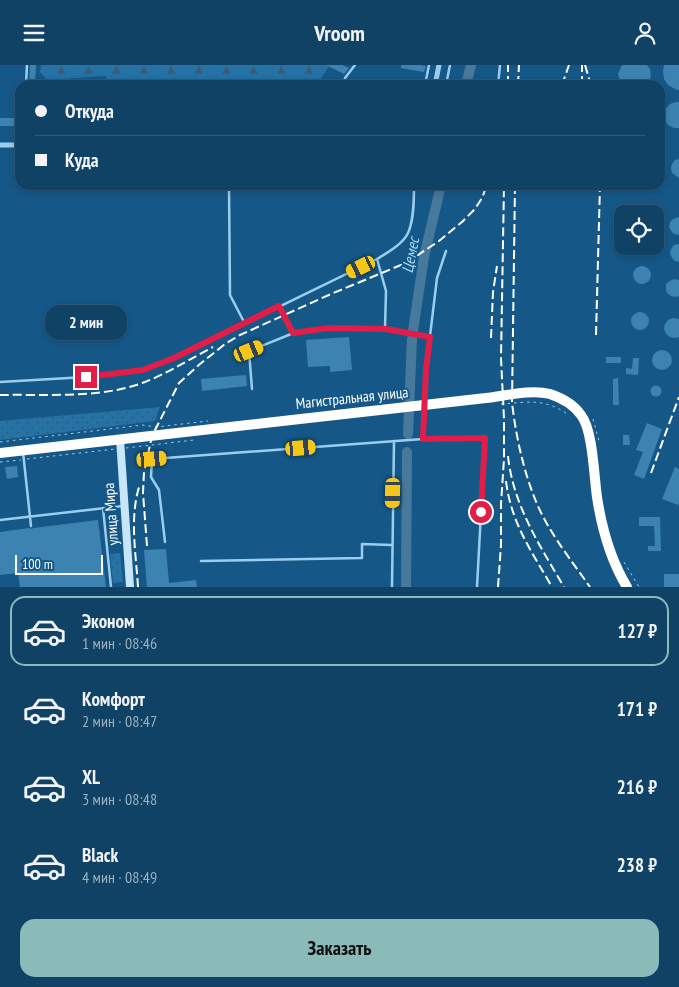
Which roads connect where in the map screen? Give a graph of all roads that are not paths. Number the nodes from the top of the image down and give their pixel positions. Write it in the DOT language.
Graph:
graph roads {
  1 [pos="27,65"];
  2 [pos="354,65"];
  3 [pos="429,65"];
  4 [pos="439,65"];
  5 [pos="450,65"];
  6 [pos="500,65"];
  7 [pos="26,80"];
  8 [pos="345,80"];
  9 [pos="426,80"];
  10 [pos="436,80"];
  11 [pos="447,80"];
  12 [pos="498,80"];
  13 [pos="0,145"];
  14 [pos="15,145"];
  15 [pos="229,190"];
  16 [pos="414,190"];
  17 [pos="446,251"];
  18 [pos="377,259"];
  19 [pos="279,306"];
  20 [pos="245,323"];
  21 [pos="386,329"];
  22 [pos="293,333"];
  23 [pos="430,337"];
  24 [pos="0,382"];
  25 [pos="252,389"];
  26 [pos="423,439"];
  27 [pos="394,441"];
  28 [pos="120,444"];
  29 [pos="0,453"];
  30 [pos="24,455"];
  31 [pos="125,506"];
  32 [pos="103,508"];
  33 [pos="30,516"];
  34 [pos="0,520"];
  35 [pos="31,526"];
  36 [pos="165,542"];
  37 [pos="392,545"];
  38 [pos="201,561"];
  39 [pos="111,587"];
  40 [pos="130,587"];
  41 [pos="392,587"];
  42 [pos="477,587"];
  43 [pos="627,587"];
  1 -- 7 [label="lane"];
  2 -- 8 [label="lane"];
  3 -- 9 [label="lane"];
  4 -- 10 [label="street"];
  5 -- 11 [label="lane"];
  6 -- 12 [label="lane"];
  13 -- 14 [label="street"];
  15 -- 20 [label="lane"];
  16 -- 18 [label="lane"];
  17 -- 23 [label="lane"];
  18 -- 19 [label="lane"];
  18 -- 21 [label="lane"];
  19 -- 20 [label="lane"];
  19 -- 22 [label="lane"];
  20 -- 24 [label="lane"];
  21 -- 22 [label="lane"];
  21 -- 23 [label="lane"];
  22 -- 25 [label="lane"];
  23 -- 26 [label="lane"];
  26 -- 27 [label="lane"];
  26 -- 42 [label="lane"];
  27 -- 36 [label="lane"];
  27 -- 37 [label="lane"];
  28 -- 30 [label="highway, Магистральная улица"];
  28 -- 31 [label="street, улица Мира"];
  28 -- 43 [label="highway, Магистральная улица"];
  29 -- 30 [label="highway, Магистральная улица"];
  30 -- 33 [label="lane"];
  31 -- 32 [label="lane"];
  31 -- 40 [label="street, улица Мира"];
  32 -- 33 [label="lane"];
  32 -- 39 [label="lane"];
  33 -- 34 [label="lane"];
  33 -- 35 [label="lane"];
  37 -- 38 [label="lane"];
  37 -- 41 [label="lane"];
}
